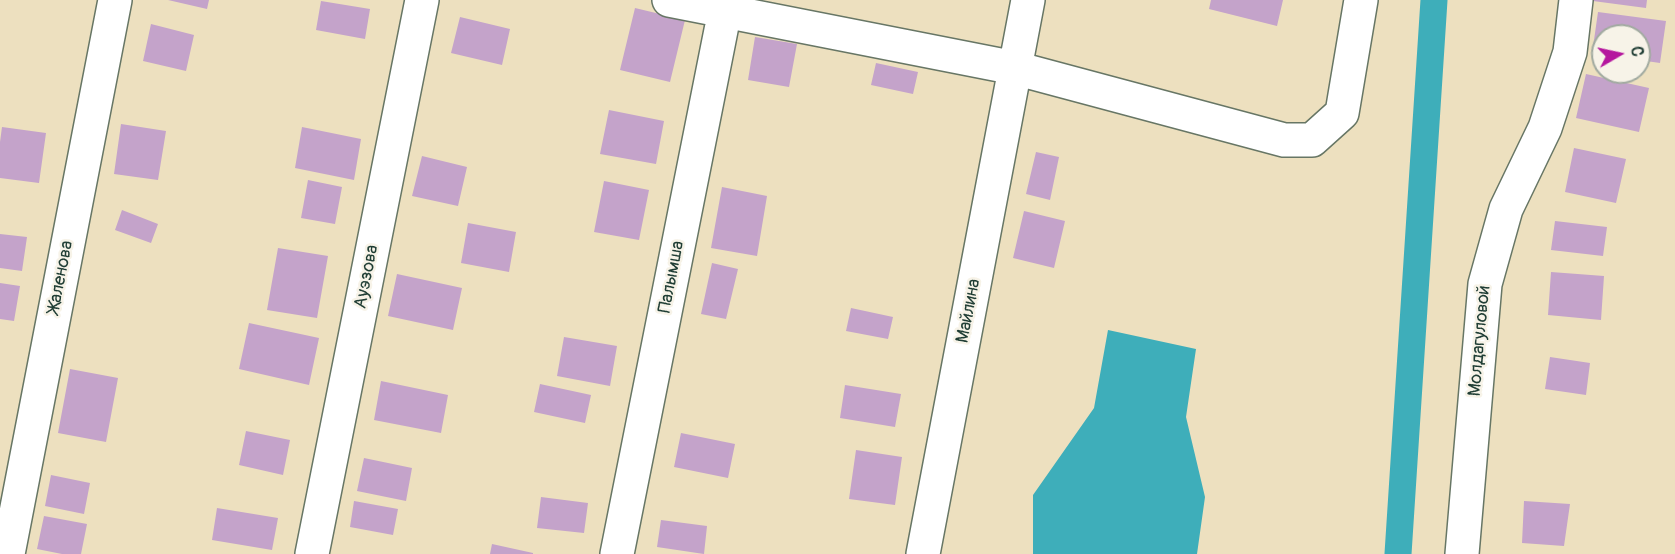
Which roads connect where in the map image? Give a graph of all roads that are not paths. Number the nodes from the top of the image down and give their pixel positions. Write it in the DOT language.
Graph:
graph roads {
  1 [pos="115,0"];
  2 [pos="422,0"];
  3 [pos="669,0"];
  4 [pos="1028,0"];
  5 [pos="1361,0"];
  6 [pos="1576,0"];
  7 [pos="726,5"];
  8 [pos="1015,68"];
  9 [pos="8,554"];
  10 [pos="312,554"];
  11 [pos="617,554"];
  12 [pos="923,554"];
  13 [pos="1462,554"];
  1 -- 9 [label="street, Жаленова"];
  2 -- 10 [label="street, Ауэзова"];
  3 -- 7 [label="street"];
  4 -- 8 [label="street, Майлина"];
  5 -- 8 [label="street"];
  6 -- 13 [label="street, Молдагуловой"];
  7 -- 8 [label="street"];
  7 -- 11 [label="street, Палымша"];
  8 -- 12 [label="street, Майлина"];
}
